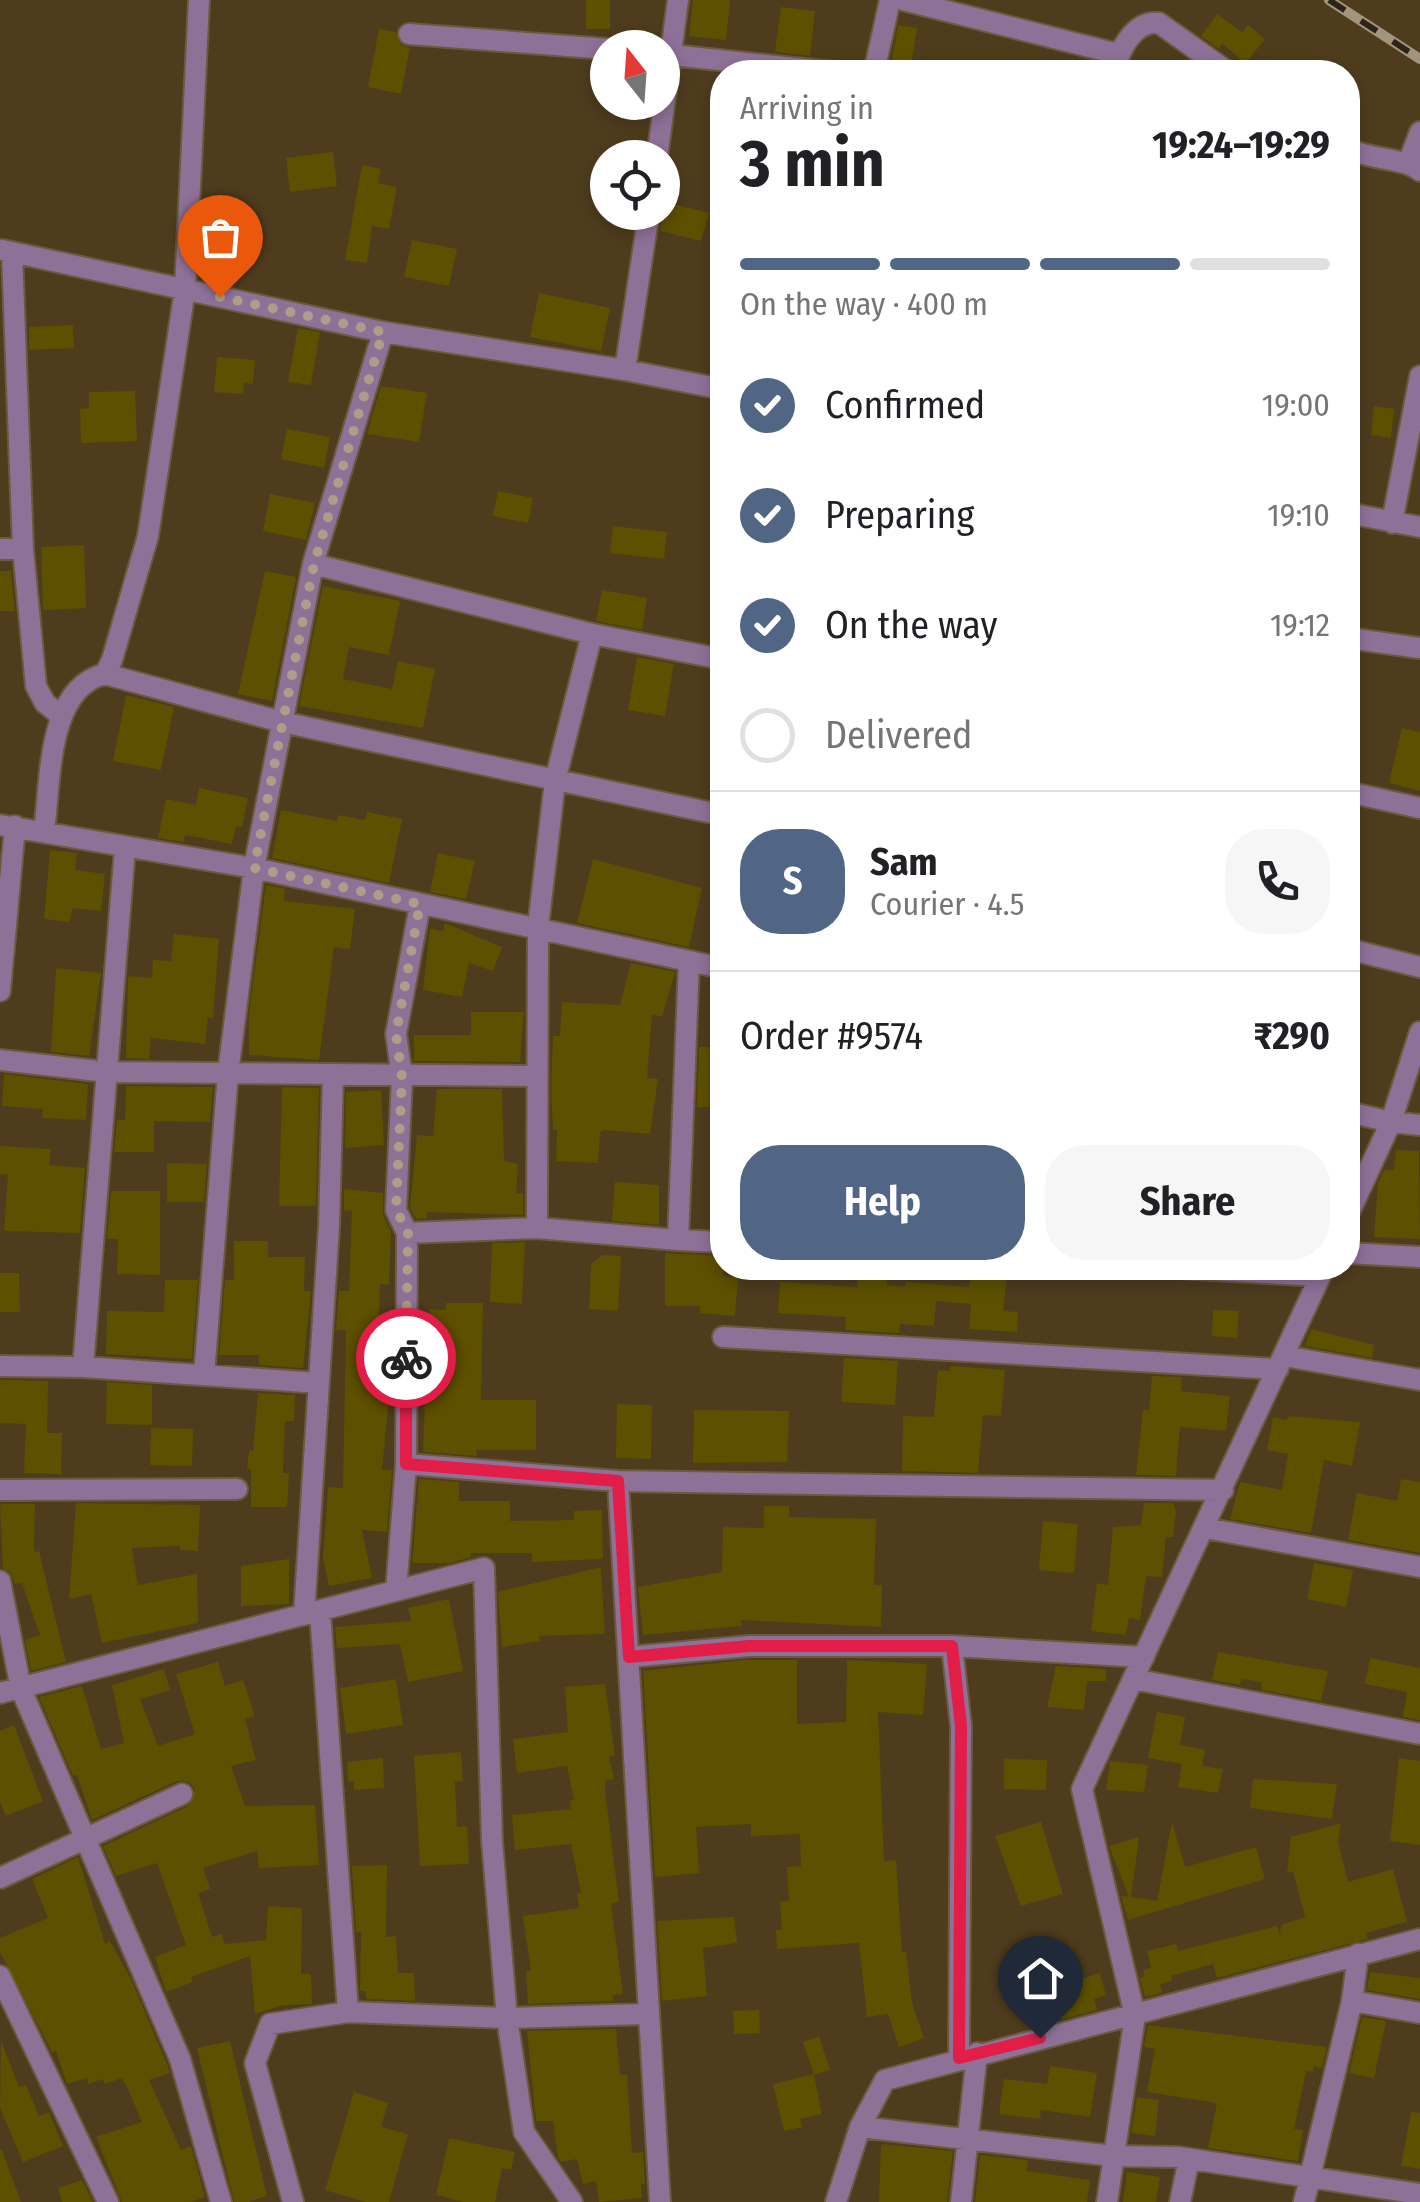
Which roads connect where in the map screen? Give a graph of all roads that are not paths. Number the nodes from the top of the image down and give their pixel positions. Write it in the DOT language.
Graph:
graph roads {
  1 [pos="200,0"];
  2 [pos="678,0"];
  3 [pos="890,0"];
  4 [pos="904,0"];
  5 [pos="672,30"];
  6 [pos="409,34"];
  7 [pos="590,49"];
  8 [pos="680,55"];
  9 [pos="723,60"];
  10 [pos="877,60"];
  11 [pos="1106,60"];
  12 [pos="1118,60"];
  13 [pos="1209,60"];
  14 [pos="1420,132"];
  15 [pos="1360,154"];
  16 [pos="1414,166"];
  17 [pos="646,230"];
  18 [pos="6,250"];
  19 [pos="175,286"];
  20 [pos="383,332"];
  21 [pos="625,370"];
  22 [pos="1420,376"];
  23 [pos="710,386"];
  24 [pos="1360,516"];
  25 [pos="1392,523"];
  26 [pos="1420,527"];
  27 [pos="0,549"];
  28 [pos="22,549"];
  29 [pos="314,564"];
  30 [pos="592,634"];
  31 [pos="1360,640"];
  32 [pos="1420,648"];
  33 [pos="710,656"];
  34 [pos="105,674"];
  35 [pos="52,709"];
  36 [pos="282,722"];
  37 [pos="554,781"];
  38 [pos="1360,795"];
  39 [pos="1420,808"];
  40 [pos="710,813"];
  41 [pos="24,827"];
  42 [pos="125,848"];
  43 [pos="254,868"];
  44 [pos="420,904"];
  45 [pos="538,927"];
  46 [pos="1360,952"];
  47 [pos="689,961"];
  48 [pos="710,965"];
  49 [pos="1420,967"];
  50 [pos="0,991"];
  51 [pos="1420,1032"];
  52 [pos="0,1060"];
  53 [pos="107,1072"];
  54 [pos="228,1073"];
  55 [pos="333,1074"];
  56 [pos="534,1076"];
  57 [pos="402,1077"];
  58 [pos="1360,1115"];
  59 [pos="1391,1122"];
  60 [pos="1420,1125"];
  61 [pos="1360,1189"];
  62 [pos="536,1228"];
  63 [pos="408,1232"];
  64 [pos="678,1240"];
  65 [pos="710,1241"];
  66 [pos="1360,1254"];
  67 [pos="1420,1257"];
  68 [pos="1318,1280"];
  69 [pos="723,1337"];
  70 [pos="1281,1362"];
  71 [pos="0,1366"];
  72 [pos="83,1366"];
  73 [pos="204,1375"];
  74 [pos="1420,1380"];
  75 [pos="318,1384"];
  76 [pos="406,1464"];
  77 [pos="618,1481"];
  78 [pos="237,1489"];
  79 [pos="0,1490"];
  80 [pos="1223,1490"];
  81 [pos="1206,1528"];
  82 [pos="1420,1567"];
  83 [pos="0,1580"];
  84 [pos="396,1591"];
  85 [pos="312,1613"];
  86 [pos="952,1646"];
  87 [pos="629,1657"];
  88 [pos="1144,1657"];
  89 [pos="1133,1679"];
  90 [pos="10,1691"];
  91 [pos="1420,1734"];
  92 [pos="182,1794"];
  93 [pos="84,1836"];
  94 [pos="0,1878"];
  95 [pos="1420,1939"];
  96 [pos="1358,1954"];
  97 [pos="0,1976"];
  98 [pos="1352,2001"];
  99 [pos="348,2012"];
  100 [pos="1420,2013"];
  101 [pos="646,2014"];
  102 [pos="1135,2016"];
  103 [pos="507,2018"];
  104 [pos="968,2056"];
  105 [pos="860,2128"];
  106 [pos="965,2141"];
  107 [pos="1114,2156"];
  108 [pos="1189,2159"];
  109 [pos="1309,2178"];
  110 [pos="1420,2194"];
  111 [pos="108,2202"];
  112 [pos="221,2202"];
  113 [pos="293,2202"];
  114 [pos="572,2202"];
  115 [pos="660,2202"];
  116 [pos="836,2202"];
  117 [pos="961,2202"];
  118 [pos="1107,2202"];
  119 [pos="1180,2202"];
  120 [pos="1304,2202"];
  1 -- 19 [label="street"];
  2 -- 5 [label="street"];
  3 -- 10 [label="street"];
  4 -- 11 [label="street"];
  6 -- 7 [label="street"];
  8 -- 9 [label="street"];
  12 -- 13 [label="street"];
  14 -- 16 [label="street"];
  15 -- 16 [label="street"];
  17 -- 21 [label="street"];
  18 -- 19 [label="street"];
  18 -- 28 [label="street"];
  19 -- 20 [label="street"];
  19 -- 34 [label="street"];
  20 -- 21 [label="street"];
  20 -- 29 [label="street"];
  21 -- 23 [label="street"];
  22 -- 25 [label="street"];
  24 -- 25 [label="street"];
  25 -- 26 [label="street"];
  27 -- 28 [label="street"];
  28 -- 35 [label="street"];
  29 -- 30 [label="street"];
  29 -- 36 [label="street"];
  30 -- 33 [label="street"];
  30 -- 37 [label="street"];
  31 -- 32 [label="street"];
  34 -- 35 [label="street"];
  34 -- 36 [label="street"];
  35 -- 41 [label="street"];
  36 -- 37 [label="street"];
  36 -- 43 [label="street"];
  37 -- 40 [label="street"];
  37 -- 45 [label="street"];
  38 -- 39 [label="street"];
  41 -- 42 [label="street"];
  41 -- 50 [label="street"];
  42 -- 43 [label="street"];
  42 -- 53 [label="street"];
  43 -- 44 [label="street"];
  43 -- 54 [label="street"];
  44 -- 45 [label="street"];
  44 -- 57 [label="street"];
  45 -- 47 [label="street"];
  45 -- 56 [label="street"];
  46 -- 49 [label="street"];
  47 -- 48 [label="street"];
  47 -- 64 [label="street"];
  51 -- 59 [label="street"];
  52 -- 53 [label="street"];
  53 -- 54 [label="street"];
  53 -- 72 [label="street"];
  54 -- 55 [label="street"];
  54 -- 73 [label="street"];
  55 -- 57 [label="street"];
  55 -- 75 [label="street"];
  56 -- 57 [label="street"];
  56 -- 62 [label="street"];
  57 -- 63 [label="street"];
  58 -- 59 [label="street"];
  59 -- 60 [label="street"];
  59 -- 61 [label="street"];
  62 -- 63 [label="street"];
  62 -- 64 [label="street"];
  63 -- 76 [label="street"];
  64 -- 65 [label="street"];
  66 -- 67 [label="street"];
  68 -- 70 [label="street"];
  69 -- 70 [label="street"];
  70 -- 74 [label="street"];
  70 -- 80 [label="street"];
  71 -- 72 [label="street"];
  72 -- 73 [label="street"];
  73 -- 75 [label="street"];
  75 -- 85 [label="street"];
  76 -- 77 [label="street"];
  76 -- 84 [label="street"];
  77 -- 80 [label="street"];
  77 -- 87 [label="street"];
  78 -- 79 [label="street"];
  80 -- 81 [label="street"];
  81 -- 82 [label="street"];
  81 -- 88 [label="street"];
  83 -- 90 [label="street"];
  84 -- 85 [label="street"];
  84 -- 103 [label="street"];
  85 -- 90 [label="street"];
  85 -- 99 [label="street"];
  86 -- 87 [label="street"];
  86 -- 88 [label="street"];
  86 -- 104 [label="street"];
  87 -- 101 [label="street"];
  88 -- 89 [label="street"];
  89 -- 91 [label="street"];
  89 -- 102 [label="street"];
  90 -- 93 [label="street"];
  92 -- 93 [label="street"];
  93 -- 94 [label="street"];
  93 -- 112 [label="street"];
  95 -- 96 [label="street"];
  96 -- 98 [label="street"];
  96 -- 102 [label="street"];
  97 -- 111 [label="street"];
  98 -- 100 [label="street"];
  98 -- 109 [label="street"];
  99 -- 103 [label="street"];
  99 -- 113 [label="street"];
  101 -- 103 [label="street"];
  101 -- 115 [label="street"];
  102 -- 104 [label="street"];
  102 -- 107 [label="street"];
  103 -- 114 [label="street"];
  104 -- 105 [label="street"];
  104 -- 106 [label="street"];
  105 -- 106 [label="street"];
  105 -- 116 [label="street"];
  106 -- 107 [label="street"];
  106 -- 117 [label="street"];
  107 -- 108 [label="street"];
  107 -- 118 [label="street"];
  108 -- 109 [label="street"];
  108 -- 119 [label="street"];
  109 -- 110 [label="street"];
  109 -- 120 [label="street"];
}
